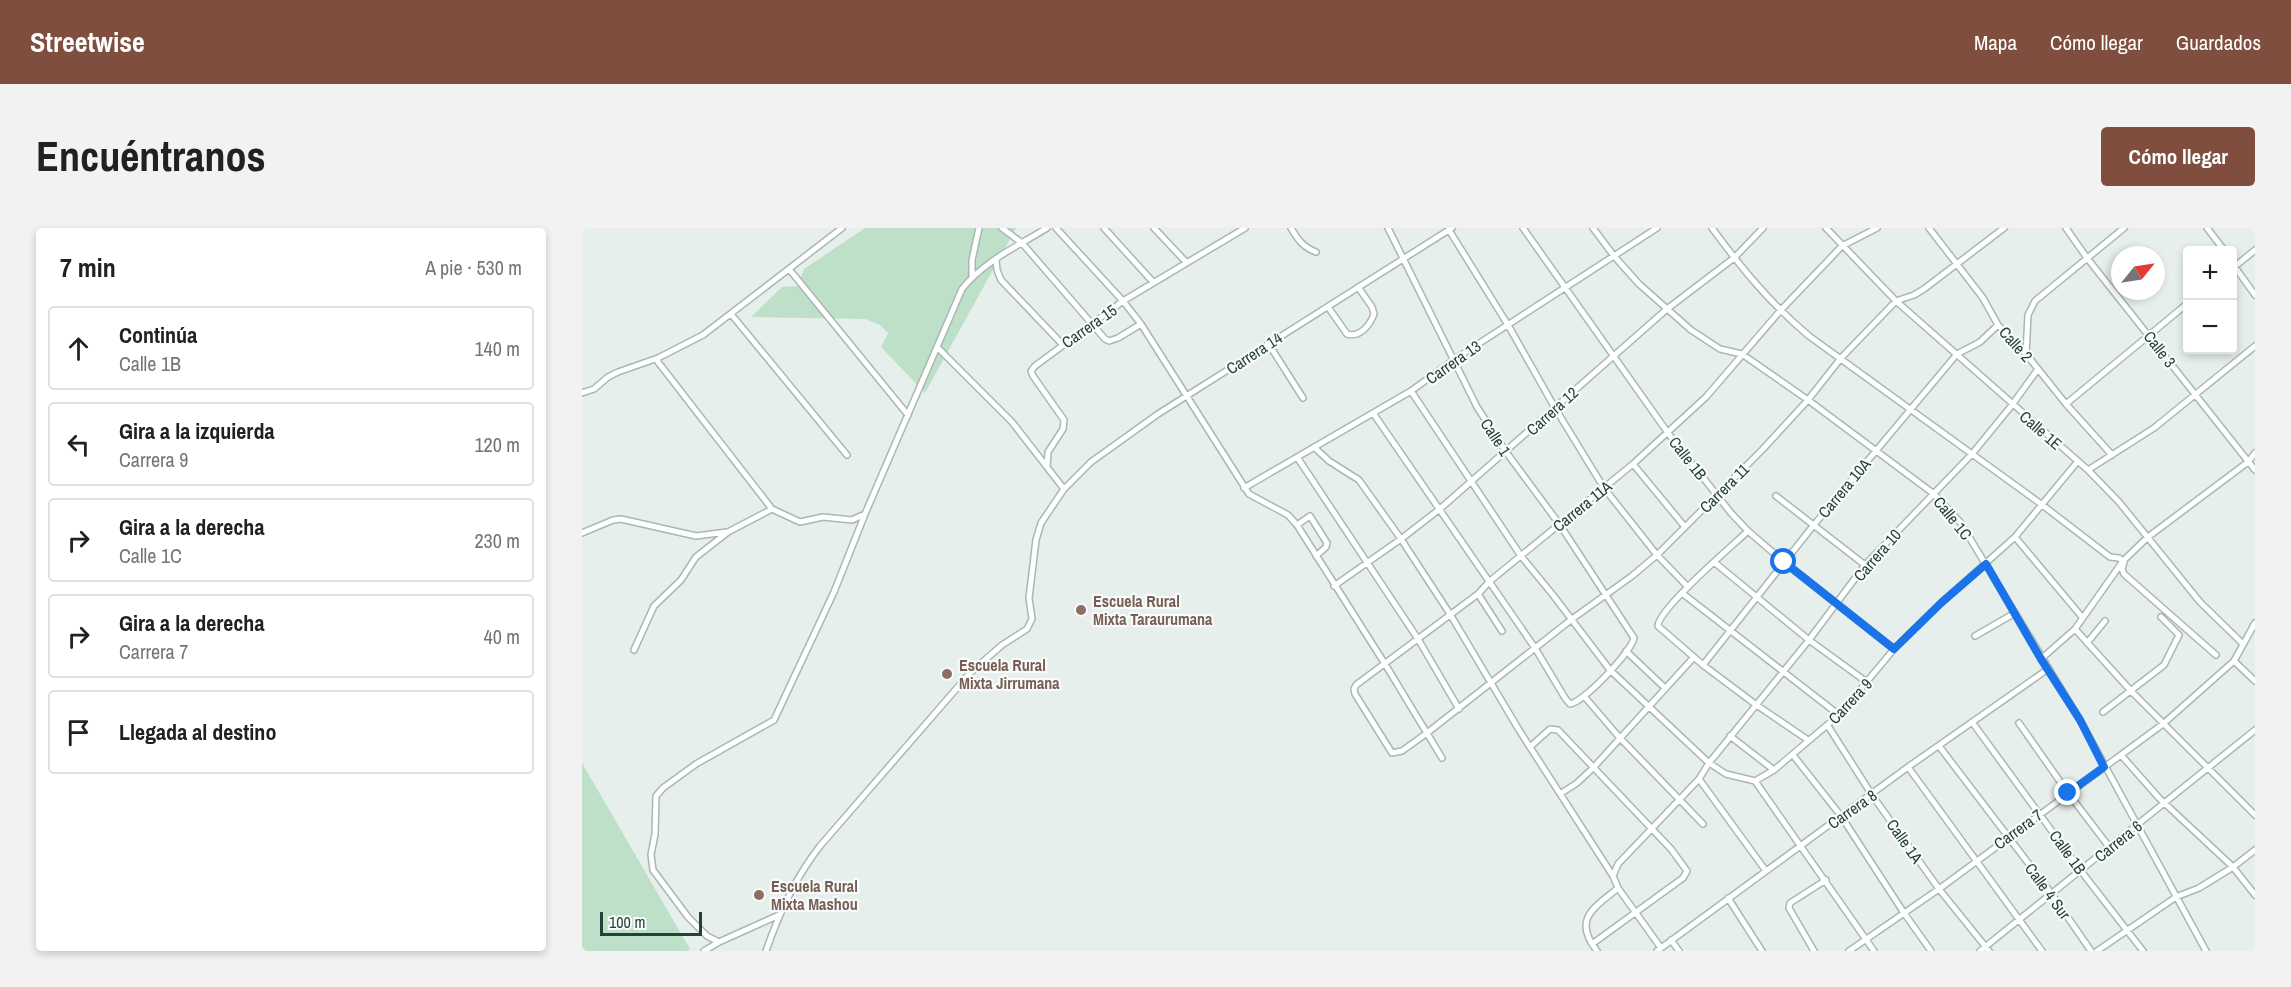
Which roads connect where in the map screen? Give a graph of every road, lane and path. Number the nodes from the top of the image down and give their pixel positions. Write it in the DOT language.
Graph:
graph roads {
  1 [pos="842,228"];
  2 [pos="979,228"];
  3 [pos="1002,228"];
  4 [pos="1047,228"];
  5 [pos="1056,228"];
  6 [pos="1104,228"];
  7 [pos="1154,228"];
  8 [pos="1245,228"];
  9 [pos="1291,228"];
  10 [pos="1388,228"];
  11 [pos="1523,228"];
  12 [pos="1593,228"];
  13 [pos="1657,228"];
  14 [pos="1712,228"];
  15 [pos="1763,228"];
  16 [pos="1826,228"];
  17 [pos="1877,228"];
  18 [pos="1929,228"];
  19 [pos="2004,228"];
  20 [pos="2066,228"];
  21 [pos="2124,228"];
  22 [pos="2207,228"];
  23 [pos="1450,229"];
  24 [pos="1234,230"];
  25 [pos="1022,243"];
  26 [pos="1842,246"];
  27 [pos="2221,246"];
  28 [pos="2255,250"];
  29 [pos="1316,252"];
  30 [pos="1614,256"];
  31 [pos="1403,258"];
  32 [pos="1734,258"];
  33 [pos="2087,258"];
  34 [pos="996,259"];
  35 [pos="1186,262"];
  36 [pos="2237,263"];
  37 [pos="1956,264"];
  38 [pos="789,269"];
  39 [pos="2237,271"];
  40 [pos="972,276"];
  41 [pos="1153,282"];
  42 [pos="1358,287"];
  43 [pos="1566,288"];
  44 [pos="2255,295"];
  45 [pos="1896,301"];
  46 [pos="1123,302"];
  47 [pos="2183,306"];
  48 [pos="1328,307"];
  49 [pos="1667,309"];
  50 [pos="1780,311"];
  51 [pos="731,314"];
  52 [pos="1093,323"];
  53 [pos="1141,324"];
  54 [pos="1508,325"];
  55 [pos="1998,325"];
  56 [pos="2149,334"];
  57 [pos="1268,343"];
  58 [pos="1063,345"];
  59 [pos="2255,346"];
  60 [pos="937,347"];
  61 [pos="1742,354"];
  62 [pos="1957,354"];
  63 [pos="2026,354"];
  64 [pos="1613,357"];
  65 [pos="658,358"];
  66 [pos="1841,358"];
  67 [pos="1455,359"];
  68 [pos="2038,369"];
  69 [pos="1411,391"];
  70 [pos="582,393"];
  71 [pos="2195,394"];
  72 [pos="1187,396"];
  73 [pos="1303,398"];
  74 [pos="1808,400"];
  75 [pos="2066,404"];
  76 [pos="2013,405"];
  77 [pos="1555,408"];
  78 [pos="1910,408"];
  79 [pos="1373,413"];
  80 [pos="908,415"];
  81 [pos="1668,433"];
  82 [pos="1314,447"];
  83 [pos="1876,450"];
  84 [pos="1506,452"];
  85 [pos="2255,453"];
  86 [pos="1972,454"];
  87 [pos="847,455"];
  88 [pos="2112,455"];
  89 [pos="1297,457"];
  90 [pos="2078,461"];
  91 [pos="2248,462"];
  92 [pos="1633,464"];
  93 [pos="1047,467"];
  94 [pos="2088,470"];
  95 [pos="2255,470"];
  96 [pos="1473,482"];
  97 [pos="1244,488"];
  98 [pos="1604,488"];
  99 [pos="1064,489"];
  100 [pos="1934,494"];
  101 [pos="1717,495"];
  102 [pos="1776,496"];
  103 [pos="2042,504"];
  104 [pos="1441,508"];
  105 [pos="772,509"];
  106 [pos="865,514"];
  107 [pos="1297,525"];
  108 [pos="1560,525"];
  109 [pos="1813,526"];
  110 [pos="1685,527"];
  111 [pos="1748,531"];
  112 [pos="728,532"];
  113 [pos="582,533"];
  114 [pos="2015,537"];
  115 [pos="2148,537"];
  116 [pos="1401,539"];
  117 [pos="1657,555"];
  118 [pos="1316,556"];
  119 [pos="1521,556"];
  120 [pos="1368,562"];
  121 [pos="1714,562"];
  122 [pos="1784,562"];
  123 [pos="2122,562"];
  124 [pos="1986,564"];
  125 [pos="1865,565"];
  126 [pos="1490,580"];
  127 [pos="1334,586"];
  128 [pos="1688,587"];
  129 [pos="1682,593"];
  130 [pos="1478,594"];
  131 [pos="1605,596"];
  132 [pos="1755,598"];
  133 [pos="1837,604"];
  134 [pos="2015,613"];
  135 [pos="1450,614"];
  136 [pos="2082,617"];
  137 [pos="2161,617"];
  138 [pos="1572,619"];
  139 [pos="2104,621"];
  140 [pos="2255,623"];
  141 [pos="1731,629"];
  142 [pos="2075,629"];
  143 [pos="1502,631"];
  144 [pos="1975,636"];
  145 [pos="1418,639"];
  146 [pos="1809,640"];
  147 [pos="2087,643"];
  148 [pos="2243,644"];
  149 [pos="1534,648"];
  150 [pos="1894,649"];
  151 [pos="634,650"];
  152 [pos="1626,651"];
  153 [pos="2216,655"];
  154 [pos="1694,657"];
  155 [pos="2041,659"];
  156 [pos="1385,664"];
  157 [pos="2232,664"];
  158 [pos="1703,665"];
  159 [pos="2048,669"];
  160 [pos="1610,670"];
  161 [pos="1783,673"];
  162 [pos="2255,681"];
  163 [pos="1491,682"];
  164 [pos="1868,682"];
  165 [pos="1665,688"];
  166 [pos="2131,692"];
  167 [pos="1584,696"];
  168 [pos="1755,704"];
  169 [pos="1648,706"];
  170 [pos="1459,709"];
  171 [pos="2103,712"];
  172 [pos="1839,715"];
  173 [pos="1972,722"];
  174 [pos="2019,723"];
  175 [pos="2163,724"];
  176 [pos="1828,726"];
  177 [pos="2255,730"];
  178 [pos="1427,733"];
  179 [pos="1730,736"];
  180 [pos="1620,737"];
  181 [pos="1808,740"];
  182 [pos="1939,746"];
  183 [pos="1530,747"];
  184 [pos="1793,755"];
  185 [pos="2121,755"];
  186 [pos="1442,758"];
  187 [pos="1709,763"];
  188 [pos="1908,767"];
  189 [pos="2104,767"];
  190 [pos="1593,768"];
  191 [pos="2206,768"];
  192 [pos="1774,770"];
  193 [pos="1699,779"];
  194 [pos="1755,781"];
  195 [pos="2068,793"];
  196 [pos="1560,794"];
  197 [pos="1872,795"];
  198 [pos="1681,799"];
  199 [pos="2164,802"];
  200 [pos="2040,813"];
  201 [pos="2255,815"];
  202 [pos="1842,816"];
  203 [pos="1703,824"];
  204 [pos="2139,824"];
  205 [pos="1653,830"];
  206 [pos="2007,837"];
  207 [pos="1802,845"];
  208 [pos="2110,848"];
  209 [pos="2255,850"];
  210 [pos="1974,861"];
  211 [pos="2233,867"];
  212 [pos="1766,871"];
  213 [pos="2081,871"];
  214 [pos="1613,876"];
  215 [pos="1826,880"];
  216 [pos="1618,888"];
  217 [pos="1939,889"];
  218 [pos="2051,894"];
  219 [pos="2255,896"];
  220 [pos="2176,897"];
  221 [pos="1728,898"];
  222 [pos="1904,913"];
  223 [pos="1635,914"];
  224 [pos="779,915"];
  225 [pos="2018,918"];
  226 [pos="2127,930"];
  227 [pos="1671,940"];
  228 [pos="1867,940"];
  229 [pos="720,942"];
  230 [pos="1592,944"];
  231 [pos="1659,949"];
  232 [pos="1985,950"];
  233 [pos="704,951"];
  234 [pos="766,951"];
  235 [pos="1598,951"];
  236 [pos="1679,951"];
  237 [pos="1762,951"];
  238 [pos="1814,951"];
  239 [pos="1849,951"];
  240 [pos="1874,951"];
  241 [pos="1931,951"];
  242 [pos="2042,951"];
  243 [pos="2091,951"];
  244 [pos="2097,951"];
  245 [pos="2143,951"];
  246 [pos="2206,951"];
  1 -- 38 [label="street"];
  2 -- 40 [label="street"];
  3 -- 25 [label="street"];
  4 -- 25 [label="street"];
  5 -- 46 [label="street"];
  6 -- 41 [label="street"];
  7 -- 35 [label="street"];
  8 -- 24 [label="street, Carrera 15"];
  9 -- 29 [label="street"];
  10 -- 31 [label="street, Calle 1"];
  11 -- 43 [label="street, Calle 1B"];
  12 -- 30 [label="street, Calle 1C"];
  13 -- 30 [label="street, Carrera 13"];
  14 -- 32 [label="street"];
  15 -- 32 [label="street, Carrera 12"];
  16 -- 26 [label="street, Calle 1E"];
  17 -- 26 [label="street, Carrera 11A"];
  18 -- 37 [label="street, Calle 2"];
  19 -- 37 [label="street, Carrera 11"];
  20 -- 33 [label="street, Calle 3"];
  21 -- 33 [label="street"];
  22 -- 27 [label="street"];
  23 -- 31 [label="street, Carrera 14"];
  23 -- 54 [label="street"];
  24 -- 35 [label="street, Carrera 15"];
  25 -- 34 [label="street"];
  25 -- 52 [label="street"];
  26 -- 45 [label="street, Calle 1E"];
  26 -- 50 [label="street, Carrera 11A"];
  28 -- 36 [label="street"];
  30 -- 43 [label="street, Carrera 13"];
  30 -- 49 [label="street, Calle 1C"];
  31 -- 42 [label="street, Carrera 14"];
  31 -- 67 [label="street, Calle 1"];
  32 -- 49 [label="street, Carrera 12"];
  32 -- 50 [label="street"];
  33 -- 56 [label="street, Calle 3"];
  33 -- 63 [label="street"];
  34 -- 40 [label="street"];
  34 -- 58 [label="street"];
  35 -- 41 [label="street, Carrera 15"];
  37 -- 45 [label="street, Carrera 11"];
  37 -- 55 [label="street, Calle 2"];
  38 -- 51 [label="street"];
  38 -- 80 [label="street"];
  39 -- 44 [label="street"];
  40 -- 60 [label="street"];
  41 -- 46 [label="street, Carrera 15"];
  42 -- 48 [label="street, Carrera 14"];
  42 -- 48 [label="street"];
  43 -- 54 [label="street, Carrera 13"];
  43 -- 64 [label="street, Calle 1B"];
  45 -- 62 [label="street, Calle 1E"];
  45 -- 66 [label="street, Carrera 11"];
  46 -- 52 [label="street, Carrera 15"];
  46 -- 53 [label="street"];
  47 -- 56 [label="street"];
  48 -- 57 [label="street, Carrera 14"];
  49 -- 61 [label="street, Calle 1C"];
  49 -- 64 [label="street, Carrera 12"];
  50 -- 61 [label="street, Carrera 11A"];
  50 -- 66 [label="street"];
  51 -- 65 [label="street"];
  51 -- 87 [label="street"];
  52 -- 53 [label="street"];
  52 -- 58 [label="street, Carrera 15"];
  53 -- 72 [label="street"];
  54 -- 67 [label="street, Carrera 13"];
  54 -- 77 [label="street"];
  55 -- 62 [label="street, Carrera 10A"];
  55 -- 63 [label="street, Calle 2"];
  56 -- 71 [label="street, Calle 3"];
  56 -- 75 [label="street"];
  57 -- 72 [label="street, Carrera 14"];
  57 -- 73 [label="street"];
  58 -- 93 [label="street, Carrera 15"];
  59 -- 71 [label="street"];
  60 -- 80 [label="street"];
  60 -- 93 [label="street"];
  61 -- 74 [label="street, Calle 1C"];
  61 -- 81 [label="street, Carrera 11A"];
  62 -- 76 [label="street, Calle 1E"];
  62 -- 78 [label="street, Carrera 10A"];
  63 -- 68 [label="street, Calle 2"];
  64 -- 77 [label="street, Carrera 12"];
  64 -- 81 [label="street, Calle 1B"];
  65 -- 70 [label="street"];
  65 -- 105 [label="street"];
  66 -- 74 [label="street, Carrera 11"];
  66 -- 78 [label="street"];
  67 -- 69 [label="street, Carrera 13"];
  67 -- 84 [label="street, Calle 1"];
  68 -- 75 [label="street, Calle 2"];
  68 -- 76 [label="street, Carrera 10"];
  69 -- 79 [label="street, Carrera 13"];
  69 -- 96 [label="street"];
  71 -- 88 [label="street"];
  71 -- 91 [label="street, Calle 3"];
  72 -- 97 [label="street"];
  72 -- 99 [label="street, Carrera 14"];
  74 -- 83 [label="street, Calle 1C"];
  74 -- 101 [label="street, Carrera 11"];
  75 -- 88 [label="street, Calle 2"];
  76 -- 86 [label="street, Carrera 10"];
  76 -- 90 [label="street, Calle 1E"];
  77 -- 84 [label="street, Carrera 12"];
  77 -- 98 [label="street"];
  78 -- 83 [label="street, Carrera 10A"];
  78 -- 86 [label="street"];
  79 -- 82 [label="street, Carrera 13"];
  79 -- 104 [label="street"];
  80 -- 106 [label="street"];
  81 -- 92 [label="street, Carrera 11A"];
  81 -- 101 [label="street, Calle 1B"];
  82 -- 89 [label="street, Carrera 13"];
  82 -- 116 [label="street"];
  83 -- 100 [label="street, Calle 1C"];
  83 -- 109 [label="street, Carrera 10A"];
  84 -- 96 [label="street, Carrera 12"];
  84 -- 108 [label="street, Calle 1"];
  85 -- 91 [label="street"];
  86 -- 100 [label="street, Carrera 10"];
  86 -- 103 [label="street"];
  88 -- 94 [label="street"];
  89 -- 97 [label="street, Carrera 13"];
  89 -- 120 [label="street"];
  90 -- 94 [label="street, Calle 1E"];
  90 -- 103 [label="street, Carrera 9"];
  91 -- 95 [label="street, Calle 3"];
  91 -- 115 [label="street"];
  92 -- 98 [label="street, Carrera 11A"];
  92 -- 110 [label="street"];
  93 -- 99 [label="street"];
  94 -- 115 [label="street, Calle 1E"];
  96 -- 104 [label="street, Carrera 12"];
  96 -- 119 [label="street"];
  97 -- 107 [label="street"];
  98 -- 108 [label="street, Carrera 11A"];
  98 -- 117 [label="street"];
  99 -- 224 [label="street, Carrera 14"];
  100 -- 124 [label="street, Calle 1C"];
  100 -- 125 [label="street, Carrera 10"];
  101 -- 110 [label="street, Carrera 11"];
  101 -- 111 [label="street, Calle 1B"];
  102 -- 109 [label="street"];
  103 -- 114 [label="street, Carrera 9"];
  103 -- 123 [label="street"];
  104 -- 116 [label="street, Carrera 12"];
  104 -- 126 [label="street"];
  105 -- 106 [label="street"];
  105 -- 112 [label="street"];
  106 -- 229 [label="street"];
  107 -- 118 [label="street"];
  107 -- 118 [label="street"];
  108 -- 119 [label="street, Carrera 11A"];
  108 -- 131 [label="street, Calle 1"];
  109 -- 122 [label="street, Carrera 10A"];
  109 -- 125 [label="street"];
  110 -- 117 [label="street, Carrera 11"];
  111 -- 121 [label="street"];
  111 -- 122 [label="street, Calle 1B"];
  112 -- 113 [label="street"];
  112 -- 151 [label="street"];
  114 -- 124 [label="street, Carrera 9"];
  114 -- 136 [label="street"];
  115 -- 123 [label="street"];
  115 -- 148 [label="street, Calle 1E"];
  116 -- 120 [label="street, Carrera 12"];
  116 -- 135 [label="street"];
  117 -- 128 [label="street"];
  117 -- 131 [label="street, Carrera 11"];
  118 -- 127 [label="street"];
  119 -- 126 [label="street, Carrera 11A"];
  119 -- 138 [label="street"];
  120 -- 127 [label="street, Carrera 12"];
  120 -- 145 [label="street"];
  121 -- 128 [label="street"];
  121 -- 132 [label="street"];
  122 -- 132 [label="street, Carrera 10A"];
  122 -- 133 [label="street, Calle 1B"];
  123 -- 136 [label="street"];
  123 -- 153 [label="street"];
  124 -- 134 [label="street, Calle 1C"];
  124 -- 150 [label="street, Carrera 9"];
  125 -- 133 [label="street, Carrera 10"];
  126 -- 130 [label="street, Carrera 11A"];
  126 -- 149 [label="street"];
  127 -- 156 [label="street"];
  128 -- 129 [label="street"];
  129 -- 141 [label="street"];
  129 -- 154 [label="street"];
  130 -- 135 [label="street, Carrera 11A"];
  130 -- 143 [label="street"];
  131 -- 138 [label="street, Carrera 11"];
  131 -- 152 [label="street, Calle 1"];
  132 -- 141 [label="street, Carrera 10A"];
  132 -- 146 [label="street"];
  133 -- 146 [label="street, Carrera 10"];
  133 -- 150 [label="street, Calle 1B"];
  134 -- 144 [label="street"];
  134 -- 155 [label="street, Calle 1C"];
  135 -- 145 [label="street, Carrera 11A"];
  135 -- 163 [label="street"];
  136 -- 142 [label="street"];
  137 -- 166 [label="street"];
  138 -- 149 [label="street, Carrera 11"];
  138 -- 160 [label="street"];
  139 -- 147 [label="street"];
  140 -- 148 [label="street, Carrera 7"];
  141 -- 158 [label="street, Carrera 10A"];
  141 -- 161 [label="street"];
  142 -- 147 [label="street"];
  142 -- 155 [label="street"];
  145 -- 156 [label="street, Carrera 11A"];
  145 -- 170 [label="street"];
  146 -- 161 [label="street, Carrera 10"];
  146 -- 164 [label="street"];
  147 -- 166 [label="street"];
  148 -- 157 [label="street, Carrera 7"];
  149 -- 163 [label="street, Carrera 11"];
  149 -- 167 [label="street"];
  150 -- 164 [label="street, Carrera 9"];
  152 -- 160 [label="street"];
  152 -- 165 [label="street"];
  154 -- 158 [label="street"];
  154 -- 165 [label="street"];
  155 -- 159 [label="street, Calle 1C"];
  156 -- 178 [label="street"];
  156 -- 178 [label="street, Carrera 11A"];
  157 -- 162 [label="street"];
  157 -- 175 [label="street, Carrera 7"];
  158 -- 168 [label="street"];
  159 -- 173 [label="street, Carrera 8"];
  159 -- 189 [label="street, Calle 1C"];
  160 -- 167 [label="street"];
  160 -- 169 [label="street"];
  161 -- 168 [label="street, Carrera 10"];
  161 -- 172 [label="street"];
  163 -- 170 [label="street, Carrera 11"];
  163 -- 183 [label="street"];
  164 -- 172 [label="street, Carrera 9"];
  165 -- 169 [label="street"];
  166 -- 171 [label="street"];
  166 -- 175 [label="street"];
  167 -- 180 [label="street"];
  168 -- 179 [label="street, Carrera 10"];
  168 -- 181 [label="street"];
  169 -- 180 [label="street"];
  169 -- 187 [label="street"];
  170 -- 178 [label="street, Carrera 11"];
  172 -- 176 [label="street, Carrera 9"];
  173 -- 182 [label="street, Carrera 8"];
  173 -- 200 [label="street, Calle 1B"];
  174 -- 195 [label="street"];
  175 -- 185 [label="street, Carrera 7"];
  175 -- 191 [label="street"];
  176 -- 181 [label="street, Carrera 9"];
  176 -- 197 [label="street, Calle 1A"];
  177 -- 191 [label="street, Carrera 6"];
  178 -- 186 [label="street"];
  179 -- 187 [label="street, Carrera 10"];
  179 -- 192 [label="street"];
  180 -- 190 [label="street"];
  180 -- 198 [label="street"];
  181 -- 184 [label="street, Carrera 9"];
  182 -- 188 [label="street, Carrera 8"];
  182 -- 206 [label="street, Calle 4 Sur"];
  183 -- 190 [label="street"];
  183 -- 196 [label="street"];
  184 -- 192 [label="street, Carrera 9"];
  184 -- 202 [label="street"];
  185 -- 189 [label="street, Carrera 7"];
  185 -- 199 [label="street"];
  187 -- 193 [label="street, Carrera 10"];
  187 -- 194 [label="street"];
  188 -- 197 [label="street, Carrera 8"];
  188 -- 210 [label="street"];
  189 -- 195 [label="street, Carrera 7"];
  189 -- 204 [label="street, Calle 1C"];
  190 -- 196 [label="street"];
  190 -- 205 [label="street"];
  191 -- 199 [label="street, Carrera 6"];
  191 -- 201 [label="street"];
  192 -- 194 [label="street, Carrera 9"];
  193 -- 198 [label="street, Carrera 10"];
  193 -- 212 [label="street"];
  194 -- 207 [label="street"];
  195 -- 200 [label="street, Carrera 7"];
  195 -- 208 [label="street"];
  196 -- 214 [label="street"];
  197 -- 202 [label="street, Carrera 8"];
  197 -- 217 [label="street, Calle 1A"];
  198 -- 203 [label="street"];
  198 -- 205 [label="street, Carrera 10"];
  199 -- 204 [label="street, Carrera 6"];
  199 -- 211 [label="street"];
  200 -- 206 [label="street, Carrera 7"];
  200 -- 213 [label="street, Calle 1B"];
  202 -- 207 [label="street, Carrera 8"];
  202 -- 222 [label="street"];
  204 -- 208 [label="street, Carrera 6"];
  204 -- 220 [label="street, Calle 1C"];
  205 -- 214 [label="street, Carrera 10"];
  205 -- 223 [label="street"];
  206 -- 210 [label="street, Carrera 7"];
  206 -- 218 [label="street, Calle 4 Sur"];
  207 -- 212 [label="street, Carrera 8"];
  207 -- 215 [label="street"];
  208 -- 213 [label="street, Carrera 6"];
  209 -- 211 [label="street"];
  210 -- 217 [label="street, Carrera 7"];
  210 -- 225 [label="street"];
  211 -- 219 [label="street"];
  211 -- 220 [label="street"];
  212 -- 221 [label="street, Carrera 8"];
  213 -- 218 [label="street, Carrera 6"];
  213 -- 226 [label="street, Calle 1B"];
  214 -- 216 [label="street"];
  215 -- 228 [label="street"];
  215 -- 238 [label="street"];
  216 -- 223 [label="street"];
  216 -- 230 [label="street"];
  217 -- 222 [label="street, Carrera 7"];
  217 -- 232 [label="street, Calle 1A"];
  218 -- 225 [label="street, Carrera 6"];
  218 -- 243 [label="street, Calle 4 Sur"];
  220 -- 226 [label="street"];
  220 -- 246 [label="street, Calle 1C"];
  221 -- 227 [label="street, Carrera 8"];
  221 -- 237 [label="street"];
  222 -- 228 [label="street, Carrera 7"];
  222 -- 241 [label="street"];
  223 -- 230 [label="street"];
  223 -- 231 [label="street"];
  224 -- 229 [label="street"];
  224 -- 234 [label="street, Carrera 14"];
  225 -- 232 [label="street, Carrera 6"];
  225 -- 242 [label="street"];
  226 -- 244 [label="street"];
  226 -- 245 [label="street, Calle 1B"];
  227 -- 231 [label="street, Carrera 8"];
  227 -- 236 [label="street"];
  228 -- 239 [label="street, Carrera 7"];
  228 -- 240 [label="street"];
  229 -- 233 [label="street"];
  230 -- 235 [label="street"];
}
